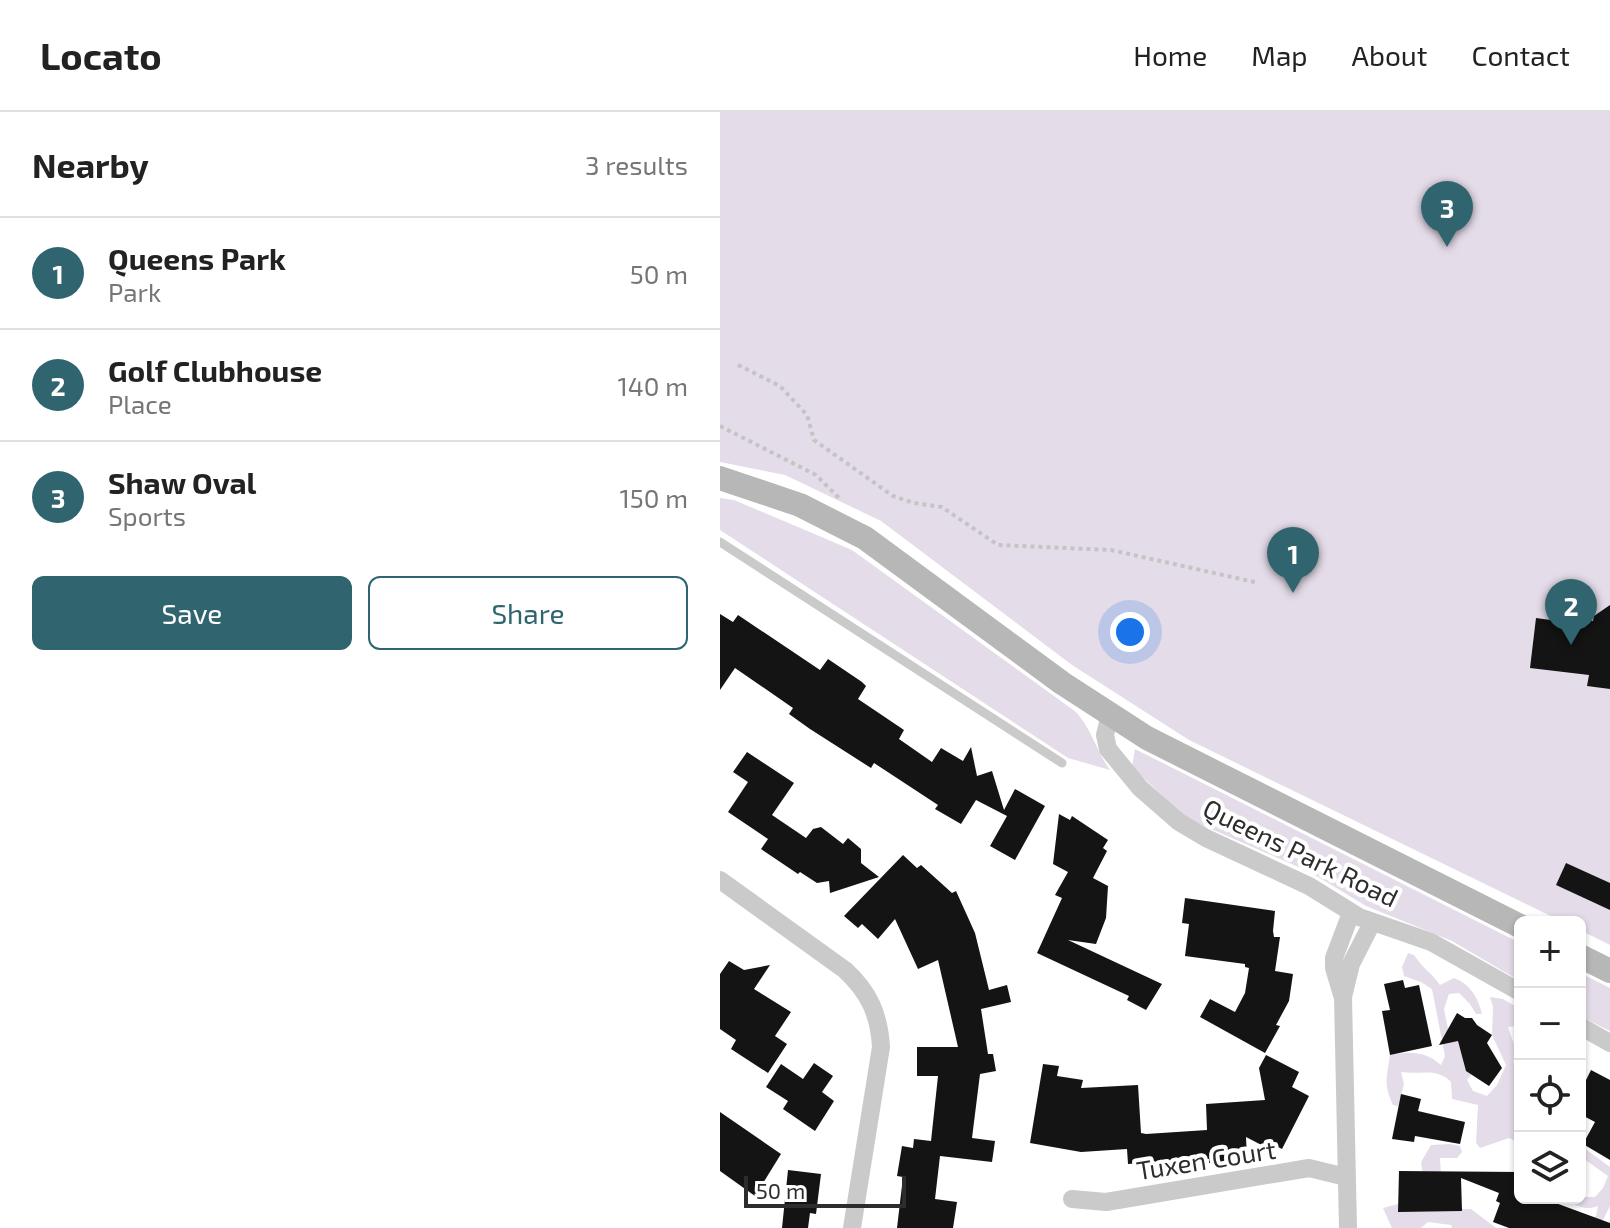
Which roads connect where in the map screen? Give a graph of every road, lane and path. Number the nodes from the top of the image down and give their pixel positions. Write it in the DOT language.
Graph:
graph roads {
  1 [pos="738,365"];
  2 [pos="720,426"];
  3 [pos="720,478"];
  4 [pos="844,504"];
  5 [pos="720,542"];
  6 [pos="1259,583"];
  7 [pos="1110,715"];
  8 [pos="1062,763"];
  9 [pos="720,880"];
  10 [pos="1351,913"];
  11 [pos="1372,923"];
  12 [pos="1514,923"];
  13 [pos="1586,959"];
  14 [pos="1610,971"];
  15 [pos="1514,989"];
  16 [pos="1343,997"];
  17 [pos="1586,1029"];
  18 [pos="1610,1043"];
  19 [pos="1346,1177"];
  20 [pos="1072,1199"];
  21 [pos="852,1228"];
  22 [pos="1348,1228"];
  1 -- 6 [label="path"];
  2 -- 4 [label="path"];
  3 -- 7 [label="main road, Queens Park Road"];
  5 -- 8 [label="lane"];
  7 -- 10 [label="street, Queens Park Road"];
  7 -- 12 [label="main road, Queens Park Road"];
  9 -- 21 [label="street"];
  10 -- 11 [label="street, Queens Park Road"];
  10 -- 16 [label="street"];
  11 -- 15 [label="street, Queens Park Road"];
  11 -- 16 [label="street"];
  13 -- 14 [label="main road"];
  16 -- 19 [label="street"];
  17 -- 18 [label="street"];
  19 -- 20 [label="street, Tuxen Court"];
  19 -- 22 [label="street"];
}
